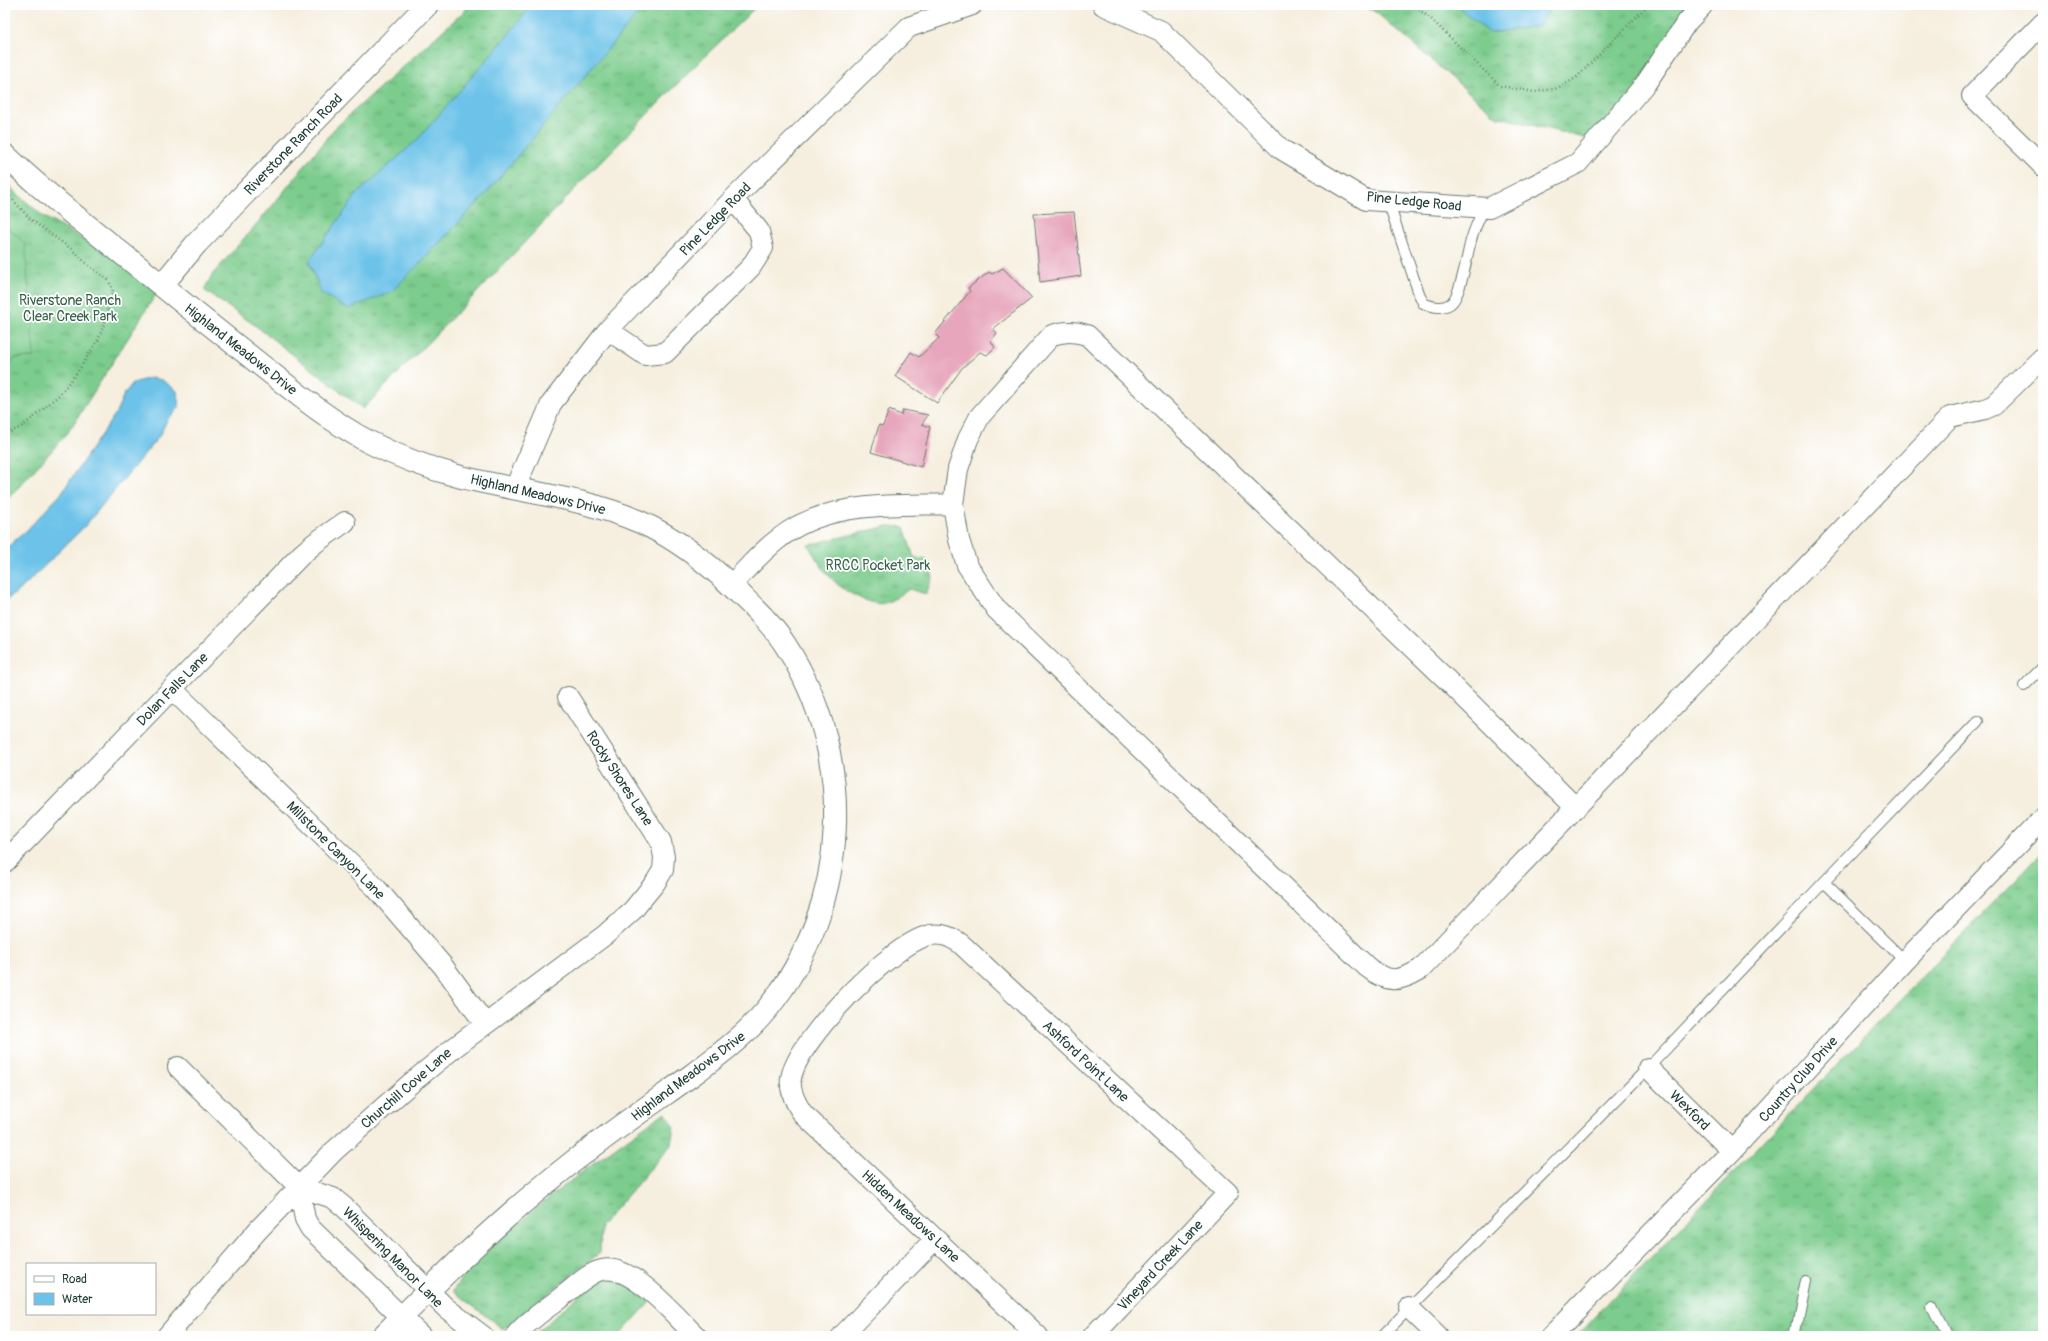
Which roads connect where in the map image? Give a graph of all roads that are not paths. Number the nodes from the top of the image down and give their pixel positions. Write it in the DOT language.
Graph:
graph roads {
  1 [pos="427,5"];
  2 [pos="972,5"];
  3 [pos="1103,5"];
  4 [pos="1704,5"];
  5 [pos="2043,23"];
  6 [pos="5,155"];
  7 [pos="2043,166"];
  8 [pos="733,199"];
  9 [pos="1388,202"];
  10 [pos="1484,208"];
  11 [pos="162,285"];
  12 [pos="608,330"];
  13 [pos="2043,357"];
  14 [pos="515,488"];
  15 [pos="953,504"];
  16 [pos="346,522"];
  17 [pos="731,585"];
  18 [pos="2043,667"];
  19 [pos="2024,686"];
  20 [pos="172,689"];
  21 [pos="568,697"];
  22 [pos="1978,721"];
  23 [pos="1576,808"];
  24 [pos="2043,818"];
  25 [pos="5,862"];
  26 [pos="664,863"];
  27 [pos="1824,882"];
  28 [pos="1906,961"];
  29 [pos="485,1024"];
  30 [pos="178,1067"];
  31 [pos="1648,1068"];
  32 [pos="792,1091"];
  33 [pos="1732,1151"];
  34 [pos="299,1187"];
  35 [pos="1228,1193"];
  36 [pos="935,1239"];
  37 [pos="1806,1281"];
  38 [pos="428,1290"];
  39 [pos="1932,1307"];
  40 [pos="1409,1308"];
  41 [pos="402,1317"];
  42 [pos="1555,1334"];
  43 [pos="167,1336"];
  44 [pos="383,1336"];
  45 [pos="421,1336"];
  46 [pos="483,1336"];
  47 [pos="515,1336"];
  48 [pos="696,1336"];
  49 [pos="842,1336"];
  50 [pos="1038,1336"];
  51 [pos="1093,1336"];
  52 [pos="1382,1336"];
  53 [pos="1438,1336"];
  54 [pos="1795,1336"];
  55 [pos="1946,1336"];
  1 -- 11 [label="street, Riverstone Ranch Road"];
  2 -- 8 [label="street, Pine Ledge Road"];
  3 -- 9 [label="street, Pine Ledge Road"];
  4 -- 10 [label="street, Pine Ledge Road"];
  5 -- 7 [label="street"];
  6 -- 11 [label="street, Highland Meadows Drive"];
  8 -- 12 [label="street, Pine Ledge Road"];
  8 -- 12 [label="street"];
  9 -- 10 [label="street, Pine Ledge Road"];
  9 -- 10 [label="lane"];
  11 -- 14 [label="street, Highland Meadows Drive"];
  12 -- 14 [label="street, Pine Ledge Road"];
  13 -- 23 [label="street"];
  14 -- 17 [label="street, Highland Meadows Drive"];
  15 -- 17 [label="street"];
  15 -- 23 [label="street"];
  15 -- 23 [label="street"];
  16 -- 20 [label="street, Dolan Falls Lane"];
  17 -- 38 [label="street, Highland Meadows Drive"];
  18 -- 19 [label="lane"];
  20 -- 25 [label="street, Dolan Falls Lane"];
  20 -- 29 [label="street, Millstone Canyon Lane"];
  21 -- 26 [label="street, Rocky Shores Lane"];
  22 -- 27 [label="lane"];
  24 -- 28 [label="street, Country Club Drive"];
  26 -- 29 [label="street, Churchill Cove Lane"];
  27 -- 28 [label="lane"];
  27 -- 31 [label="lane"];
  28 -- 33 [label="street, Country Club Drive"];
  29 -- 34 [label="street, Churchill Cove Lane"];
  30 -- 34 [label="street, Whispering Manor Lane"];
  31 -- 33 [label="street, Wexford"];
  31 -- 40 [label="lane"];
  32 -- 35 [label="street, Ashford Point Lane"];
  32 -- 36 [label="street, Hidden Meadows Lane"];
  33 -- 42 [label="street, Country Club Drive"];
  34 -- 38 [label="street, Whispering Manor Lane"];
  34 -- 41 [label="street"];
  34 -- 43 [label="street, Churchill Cove Lane"];
  35 -- 51 [label="street, Vineyard Creek Lane"];
  36 -- 49 [label="street"];
  36 -- 50 [label="street, Hidden Meadows Lane"];
  37 -- 54 [label="lane"];
  38 -- 41 [label="street, Highland Meadows Drive"];
  38 -- 46 [label="street, Whispering Manor Lane"];
  39 -- 55 [label="lane"];
  40 -- 52 [label="lane"];
  40 -- 53 [label="street"];
  41 -- 44 [label="street, Highland Meadows Drive"];
  41 -- 45 [label="street"];
  47 -- 48 [label="street"];
}
